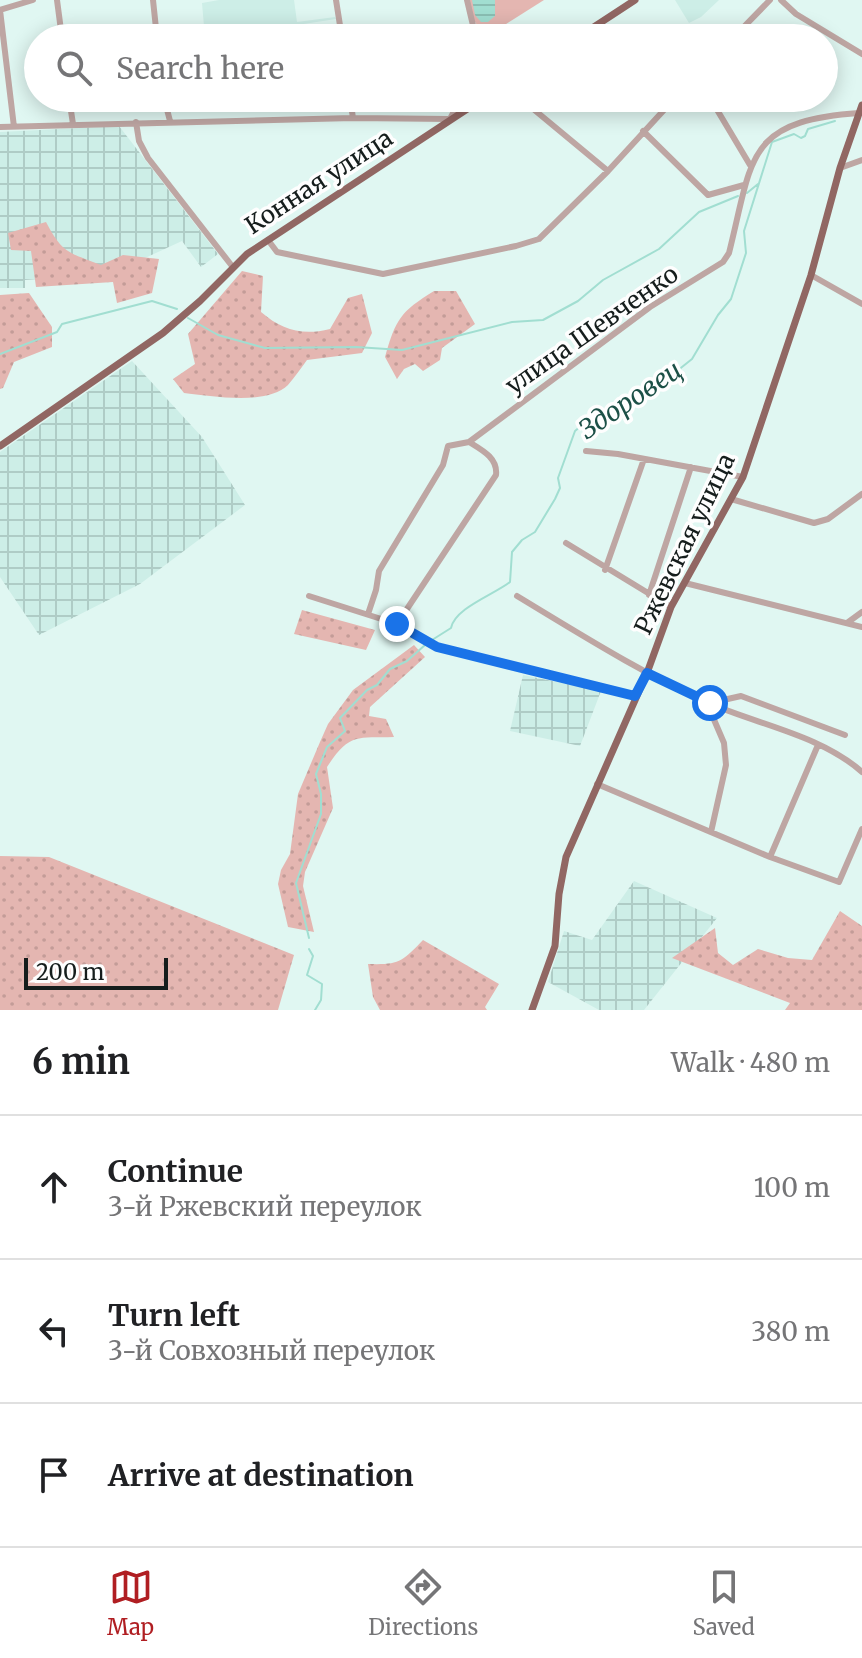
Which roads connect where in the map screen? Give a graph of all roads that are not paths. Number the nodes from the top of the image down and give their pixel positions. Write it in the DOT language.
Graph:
graph roads {
  1 [pos="33,0"];
  2 [pos="57,0"];
  3 [pos="153,0"];
  4 [pos="336,0"];
  5 [pos="467,0"];
  6 [pos="635,0"];
  7 [pos="770,0"];
  8 [pos="781,0"];
  9 [pos="0,10"];
  10 [pos="60,24"];
  11 [pos="156,24"];
  12 [pos="340,24"];
  13 [pos="473,24"];
  14 [pos="598,24"];
  15 [pos="747,24"];
  16 [pos="812,24"];
  17 [pos="838,39"];
  18 [pos="862,54"];
  19 [pos="861,109"];
  20 [pos="71,112"];
  21 [pos="168,112"];
  22 [pos="352,112"];
  23 [pos="454,112"];
  24 [pos="461,112"];
  25 [pos="537,112"];
  26 [pos="661,112"];
  27 [pos="718,112"];
  28 [pos="353,118"];
  29 [pos="450,119"];
  30 [pos="170,121"];
  31 [pos="136,122"];
  32 [pos="73,124"];
  33 [pos="862,124"];
  34 [pos="0,127"];
  35 [pos="14,127"];
  36 [pos="643,131"];
  37 [pos="852,135"];
  38 [pos="862,160"];
  39 [pos="750,165"];
  40 [pos="840,168"];
  41 [pos="608,171"];
  42 [pos="744,185"];
  43 [pos="268,240"];
  44 [pos="232,266"];
  45 [pos="811,275"];
  46 [pos="862,304"];
  47 [pos="469,442"];
  48 [pos="0,446"];
  49 [pos="586,451"];
  50 [pos="644,459"];
  51 [pos="691,467"];
  52 [pos="743,477"];
  53 [pos="862,494"];
  54 [pos="731,499"];
  55 [pos="566,543"];
  56 [pos="605,570"];
  57 [pos="685,583"];
  58 [pos="649,595"];
  59 [pos="309,596"];
  60 [pos="517,596"];
  61 [pos="671,607"];
  62 [pos="862,612"];
  63 [pos="368,614"];
  64 [pos="847,623"];
  65 [pos="397,624"];
  66 [pos="862,627"];
  67 [pos="647,673"];
  68 [pos="635,696"];
  69 [pos="710,703"];
  70 [pos="712,715"];
  71 [pos="845,735"];
  72 [pos="818,745"];
  73 [pos="862,772"];
  74 [pos="597,784"];
  75 [pos="862,829"];
  76 [pos="711,832"];
  77 [pos="770,857"];
  78 [pos="532,1010"];
  1 -- 9 [label="street"];
  2 -- 10 [label="street"];
  3 -- 11 [label="street"];
  4 -- 12 [label="street"];
  5 -- 13 [label="street"];
  6 -- 14 [label="main road"];
  7 -- 15 [label="street"];
  8 -- 16 [label="street"];
  9 -- 35 [label="street"];
  17 -- 18 [label="street"];
  19 -- 37 [label="main road, Ржевская улица"];
  19 -- 39 [label="street, улица Шевченко"];
  20 -- 32 [label="street"];
  21 -- 30 [label="street"];
  22 -- 28 [label="street"];
  23 -- 29 [label="street, Конная улица"];
  24 -- 29 [label="main road"];
  25 -- 41 [label="street"];
  26 -- 36 [label="street"];
  27 -- 39 [label="street"];
  28 -- 29 [label="street"];
  28 -- 30 [label="street"];
  29 -- 43 [label="main road, Конная улица"];
  30 -- 31 [label="street"];
  31 -- 32 [label="street"];
  31 -- 44 [label="street"];
  32 -- 35 [label="street"];
  33 -- 37 [label="main road, Ржевская улица"];
  34 -- 35 [label="street"];
  36 -- 41 [label="street"];
  36 -- 42 [label="street"];
  37 -- 40 [label="main road, Ржевская улица"];
  38 -- 40 [label="street"];
  39 -- 42 [label="street, улица Шевченко"];
  40 -- 45 [label="main road, Ржевская улица"];
  41 -- 43 [label="street"];
  42 -- 47 [label="street, улица Шевченко"];
  43 -- 44 [label="main road, Конная улица"];
  44 -- 48 [label="main road, Конная улица"];
  45 -- 46 [label="street"];
  45 -- 52 [label="main road, Ржевская улица"];
  47 -- 63 [label="street, улица Шевченко"];
  47 -- 65 [label="street"];
  49 -- 50 [label="street"];
  50 -- 51 [label="street"];
  50 -- 56 [label="street"];
  51 -- 52 [label="street"];
  51 -- 58 [label="street"];
  52 -- 54 [label="main road, Ржевская улица"];
  53 -- 54 [label="street"];
  54 -- 57 [label="main road, Ржевская улица"];
  55 -- 56 [label="street"];
  56 -- 58 [label="street"];
  57 -- 61 [label="main road, Ржевская улица"];
  57 -- 64 [label="street"];
  58 -- 61 [label="street"];
  59 -- 63 [label="street"];
  60 -- 67 [label="street"];
  61 -- 67 [label="main road, Ржевская улица"];
  62 -- 64 [label="street"];
  63 -- 65 [label="street"];
  64 -- 66 [label="street"];
  65 -- 68 [label="street"];
  67 -- 68 [label="main road, Ржевская улица"];
  67 -- 69 [label="street"];
  68 -- 74 [label="main road, Ржевская улица"];
  69 -- 71 [label="street"];
  69 -- 72 [label="street"];
  70 -- 76 [label="street"];
  72 -- 73 [label="street"];
  72 -- 77 [label="street"];
  74 -- 76 [label="street"];
  74 -- 78 [label="main road, Ржевская улица"];
  75 -- 77 [label="street"];
  76 -- 77 [label="street"];
}
